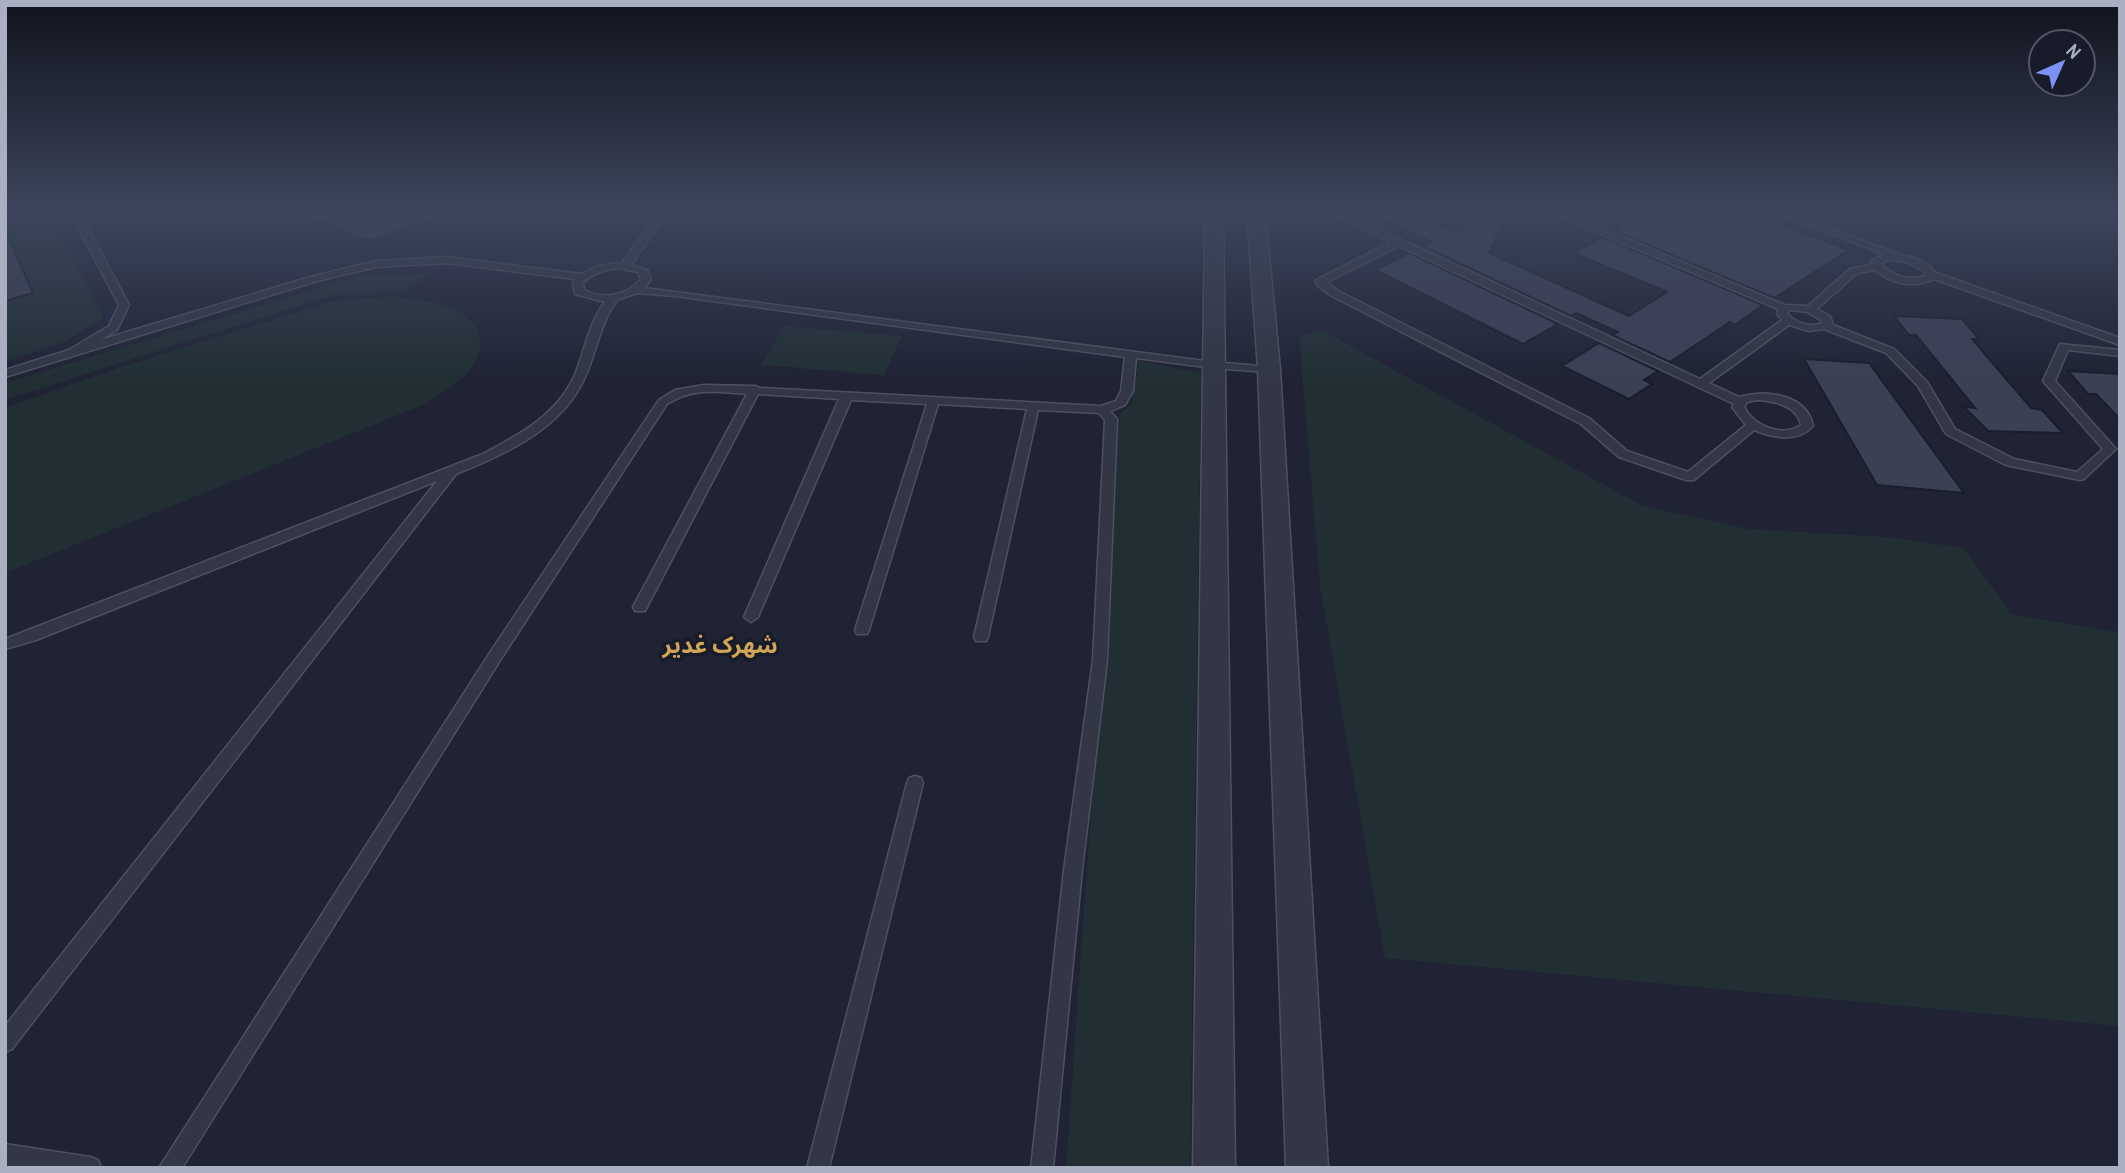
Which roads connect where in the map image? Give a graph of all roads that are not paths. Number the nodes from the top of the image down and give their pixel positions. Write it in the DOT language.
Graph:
graph roads {
  1 [pos="104,268"];
  2 [pos="361,268"];
  3 [pos="508,268"];
  4 [pos="600,268"];
  5 [pos="635,268"];
  6 [pos="1214,268"];
  7 [pos="1261,268"];
  8 [pos="1348,268"];
  9 [pos="1451,268"];
  10 [pos="1686,268"];
  11 [pos="1873,268"];
  12 [pos="1878,268"];
  13 [pos="1926,268"];
  14 [pos="1931,274"];
  15 [pos="582,277"];
  16 [pos="636,290"];
  17 [pos="613,298"];
  18 [pos="1784,308"];
  19 [pos="1811,309"];
  20 [pos="1788,321"];
  21 [pos="1825,326"];
  22 [pos="2120,342"];
  23 [pos="73,352"];
  24 [pos="2120,352"];
  25 [pos="1131,353"];
  26 [pos="1213,365"];
  27 [pos="1269,369"];
  28 [pos="5,373"];
  29 [pos="1702,383"];
  30 [pos="755,389"];
  31 [pos="847,395"];
  32 [pos="934,401"];
  33 [pos="1740,402"];
  34 [pos="1033,407"];
  35 [pos="1102,410"];
  36 [pos="1753,425"];
  37 [pos="452,471"];
  38 [pos="640,607"];
  39 [pos="751,617"];
  40 [pos="862,630"];
  41 [pos="981,637"];
  42 [pos="5,644"];
  43 [pos="915,783"];
  44 [pos="5,1042"];
  45 [pos="5,1155"];
  46 [pos="90,1168"];
  47 [pos="170,1168"];
  48 [pos="818,1168"];
  49 [pos="1042,1168"];
  50 [pos="1214,1168"];
  51 [pos="1307,1168"];
  1 -- 23 [label="lane"];
  2 -- 23 [label="lane"];
  3 -- 15 [label="lane"];
  4 -- 15 [label="lane"];
  5 -- 16 [label="lane"];
  6 -- 26 [label="street"];
  7 -- 27 [label="street"];
  8 -- 36 [label="lane"];
  9 -- 29 [label="lane"];
  10 -- 18 [label="lane"];
  11 -- 19 [label="lane"];
  12 -- 14 [label="lane"];
  13 -- 14 [label="lane"];
  14 -- 22 [label="lane"];
  15 -- 17 [label="lane"];
  16 -- 17 [label="lane"];
  16 -- 25 [label="lane"];
  17 -- 37 [label="lane"];
  18 -- 19 [label="lane"];
  18 -- 20 [label="lane"];
  19 -- 21 [label="lane"];
  20 -- 21 [label="lane"];
  20 -- 29 [label="lane"];
  21 -- 24 [label="lane"];
  23 -- 28 [label="lane"];
  25 -- 26 [label="lane"];
  25 -- 35 [label="lane"];
  26 -- 27 [label="lane"];
  26 -- 50 [label="street"];
  27 -- 51 [label="street"];
  29 -- 33 [label="lane"];
  30 -- 31 [label="lane"];
  30 -- 38 [label="lane"];
  30 -- 47 [label="lane"];
  31 -- 32 [label="lane"];
  31 -- 39 [label="lane"];
  32 -- 34 [label="lane"];
  32 -- 40 [label="lane"];
  33 -- 36 [label="lane"];
  33 -- 36 [label="lane"];
  34 -- 35 [label="lane"];
  34 -- 41 [label="lane"];
  35 -- 49 [label="lane"];
  37 -- 42 [label="lane"];
  37 -- 44 [label="lane"];
  43 -- 48 [label="lane"];
  45 -- 46 [label="lane"];
}
